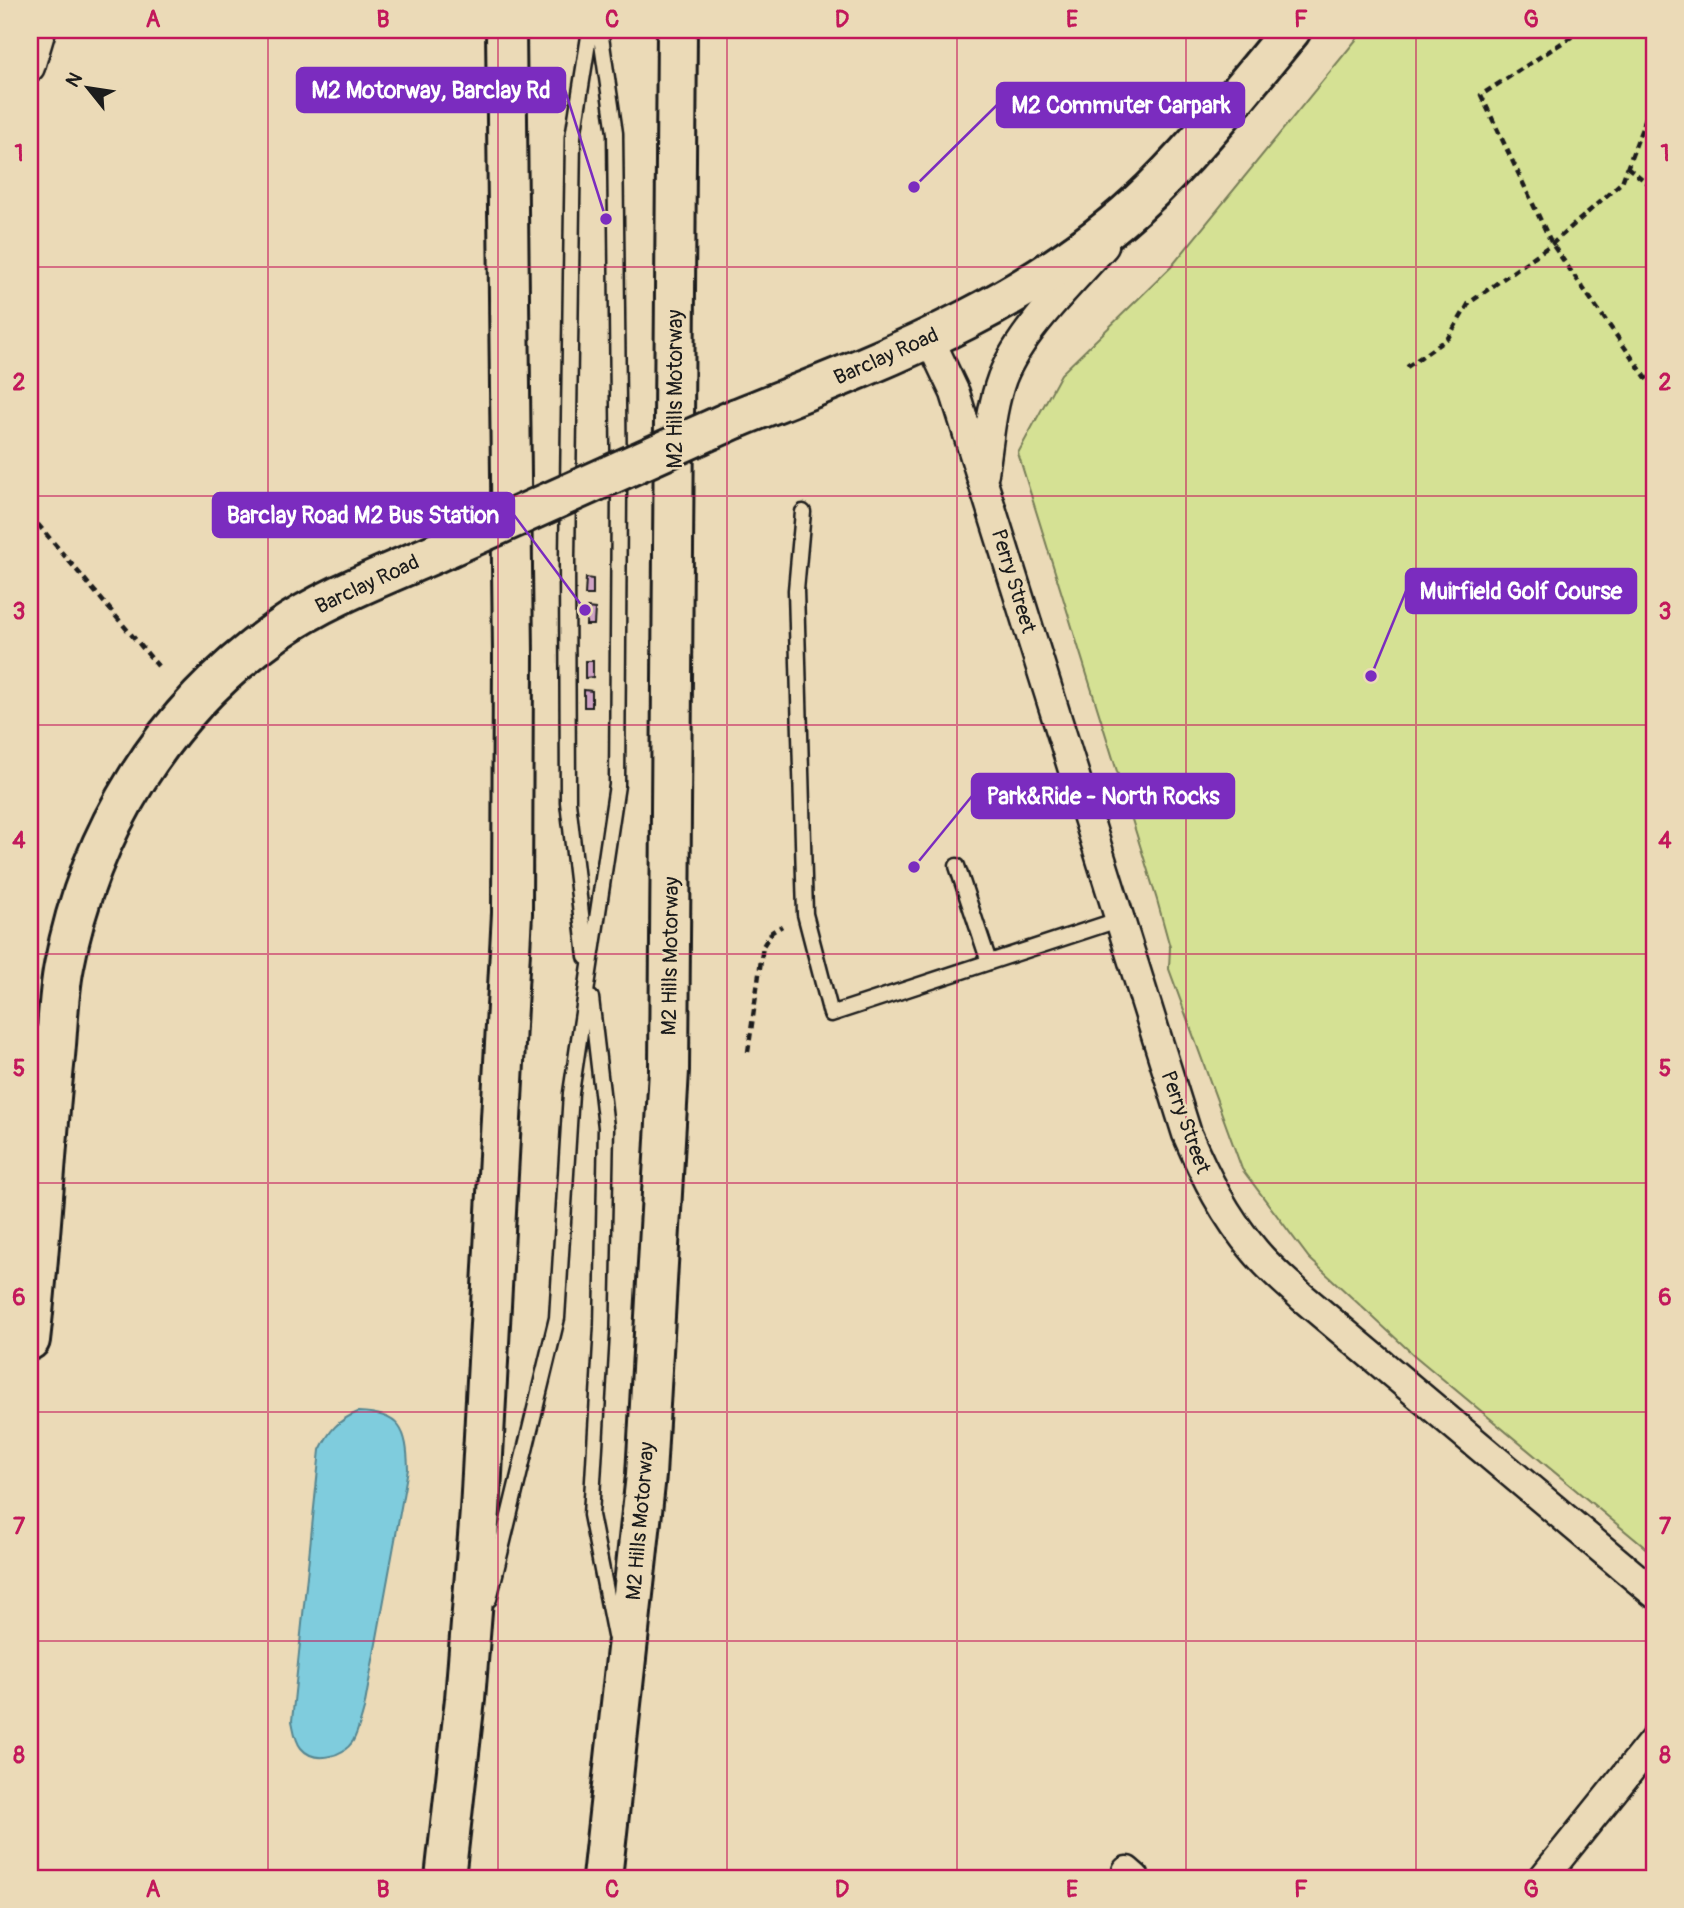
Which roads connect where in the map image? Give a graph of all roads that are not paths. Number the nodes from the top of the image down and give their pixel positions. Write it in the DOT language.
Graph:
graph roads {
  1 [pos="41,30"];
  2 [pos="506,30"];
  3 [pos="590,30"];
  4 [pos="600,30"];
  5 [pos="677,30"];
  6 [pos="1291,30"];
  7 [pos="30,67"];
  8 [pos="1151,191"];
  9 [pos="929,338"];
  10 [pos="982,480"];
  11 [pos="803,512"];
  12 [pos="957,866"];
  13 [pos="1121,919"];
  14 [pos="989,962"];
  15 [pos="588,978"];
  16 [pos="30,1340"];
  17 [pos="1654,1593"];
  18 [pos="624,1680"];
  19 [pos="465,1699"];
  20 [pos="1654,1740"];
  21 [pos="445,1878"];
  22 [pos="602,1878"];
  23 [pos="1543,1878"];
  1 -- 7 [label="street"];
  2 -- 19 [label="main road"];
  3 -- 15 [label="lane"];
  4 -- 15 [label="lane"];
  5 -- 18 [label="main road, M2 Hills Motorway"];
  6 -- 8 [label="main road, Barclay Road"];
  8 -- 9 [label="main road, Barclay Road"];
  8 -- 10 [label="street, Perry Street"];
  9 -- 10 [label="street, Perry Street"];
  9 -- 16 [label="main road, Barclay Road, bridge"];
  10 -- 13 [label="street, Perry Street"];
  11 -- 14 [label="lane"];
  12 -- 14 [label="lane"];
  13 -- 14 [label="lane"];
  13 -- 17 [label="street, Perry Street"];
  15 -- 18 [label="lane"];
  15 -- 19 [label="lane"];
  18 -- 22 [label="main road, M2 Hills Motorway"];
  19 -- 21 [label="main road"];
  20 -- 23 [label="street"];
}
